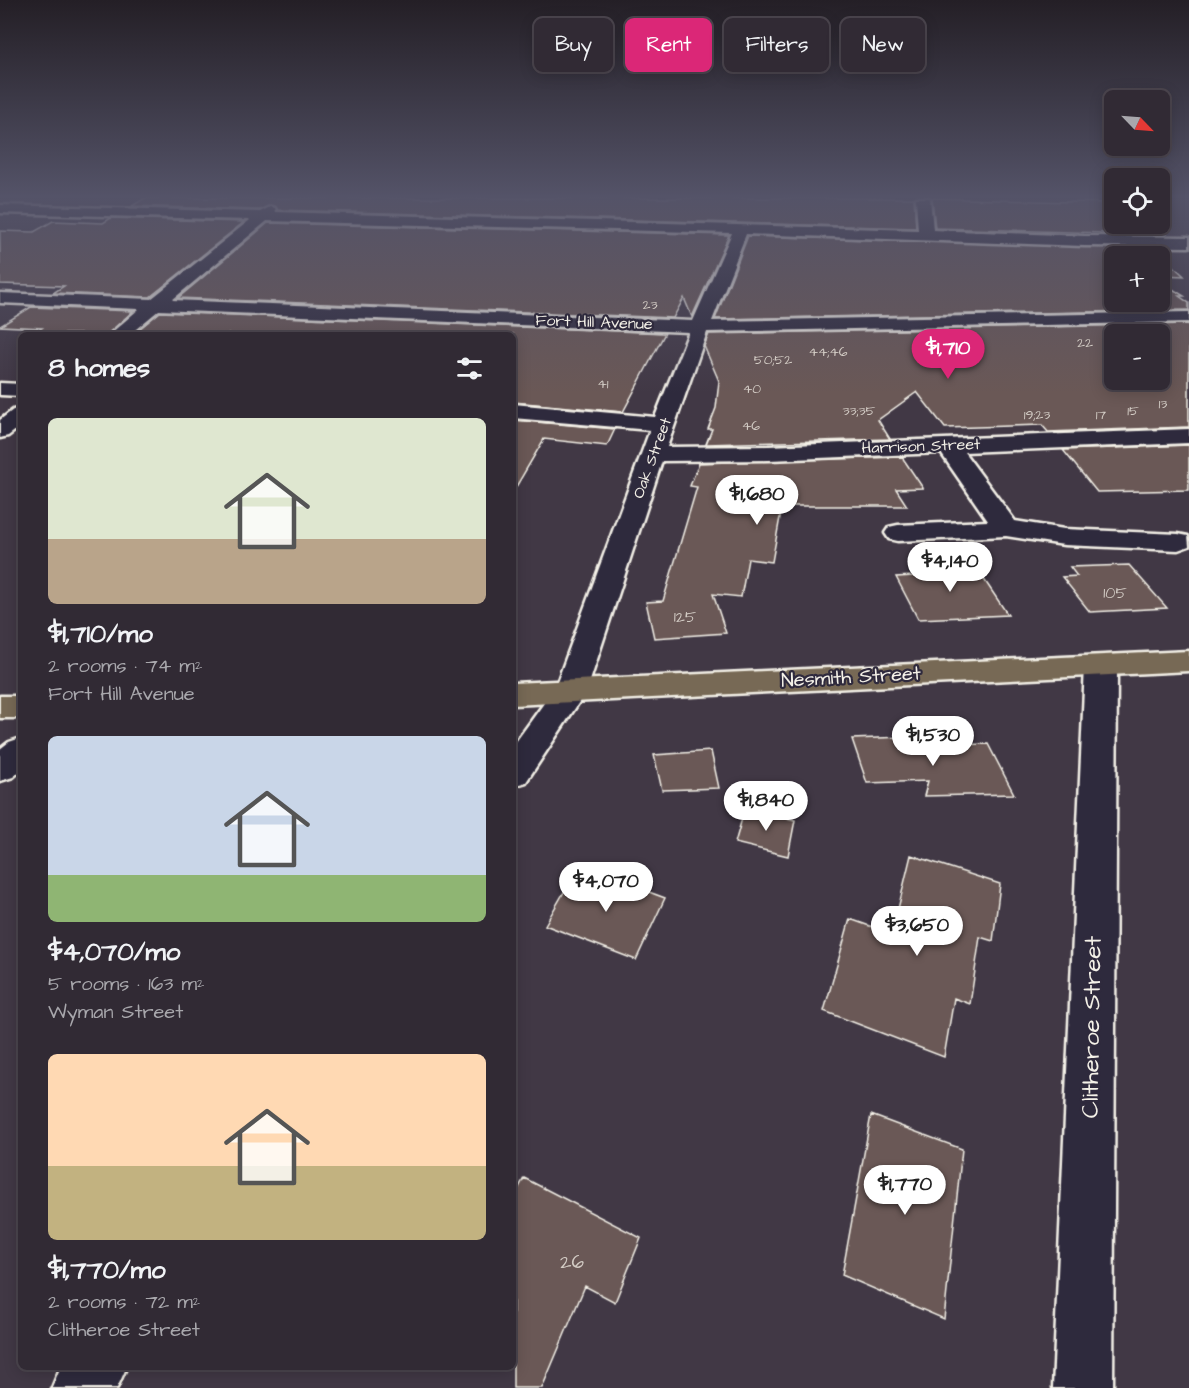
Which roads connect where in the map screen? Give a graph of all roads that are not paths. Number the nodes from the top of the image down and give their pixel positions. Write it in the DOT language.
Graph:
graph roads {
  1 [pos="206,263"];
  2 [pos="727,263"];
  3 [pos="0,298"];
  4 [pos="157,303"];
  5 [pos="1189,317"];
  6 [pos="700,327"];
  7 [pos="121,332"];
  8 [pos="0,389"];
  9 [pos="18,390"];
  10 [pos="516,411"];
  11 [pos="18,417"];
  12 [pos="664,425"];
  13 [pos="0,431"];
  14 [pos="1189,436"];
  15 [pos="947,445"];
  16 [pos="653,454"];
  17 [pos="1006,528"];
  18 [pos="898,533"];
  19 [pos="1178,542"];
  20 [pos="1189,661"];
  21 [pos="1101,666"];
  22 [pos="571,690"];
  23 [pos="516,694"];
  24 [pos="0,707"];
  25 [pos="18,707"];
  26 [pos="18,753"];
  27 [pos="0,768"];
  28 [pos="516,769"];
  29 [pos="94,1370"];
  30 [pos="82,1388"];
  31 [pos="1083,1388"];
  1 -- 4 [label="street"];
  2 -- 6 [label="street, Oak Street"];
  3 -- 4 [label="street, Fort Hill Avenue"];
  4 -- 6 [label="street, Fort Hill Avenue"];
  4 -- 7 [label="street"];
  5 -- 6 [label="street, Fort Hill Avenue"];
  6 -- 12 [label="street, Oak Street"];
  8 -- 9 [label="street"];
  10 -- 12 [label="street"];
  11 -- 13 [label="street"];
  12 -- 16 [label="street, Oak Street"];
  14 -- 15 [label="street, Harrison Street"];
  15 -- 16 [label="street, Harrison Street"];
  15 -- 17 [label="street"];
  16 -- 22 [label="street, Oak Street"];
  17 -- 18 [label="street"];
  17 -- 19 [label="street"];
  20 -- 21 [label="main road, Nesmith Street"];
  21 -- 22 [label="main road, Nesmith Street"];
  21 -- 31 [label="street, Clitheroe Street"];
  22 -- 23 [label="main road, Nesmith Street"];
  22 -- 28 [label="street, Oak Street"];
  24 -- 25 [label="main road"];
  26 -- 27 [label="street"];
  29 -- 30 [label="street"];
}
